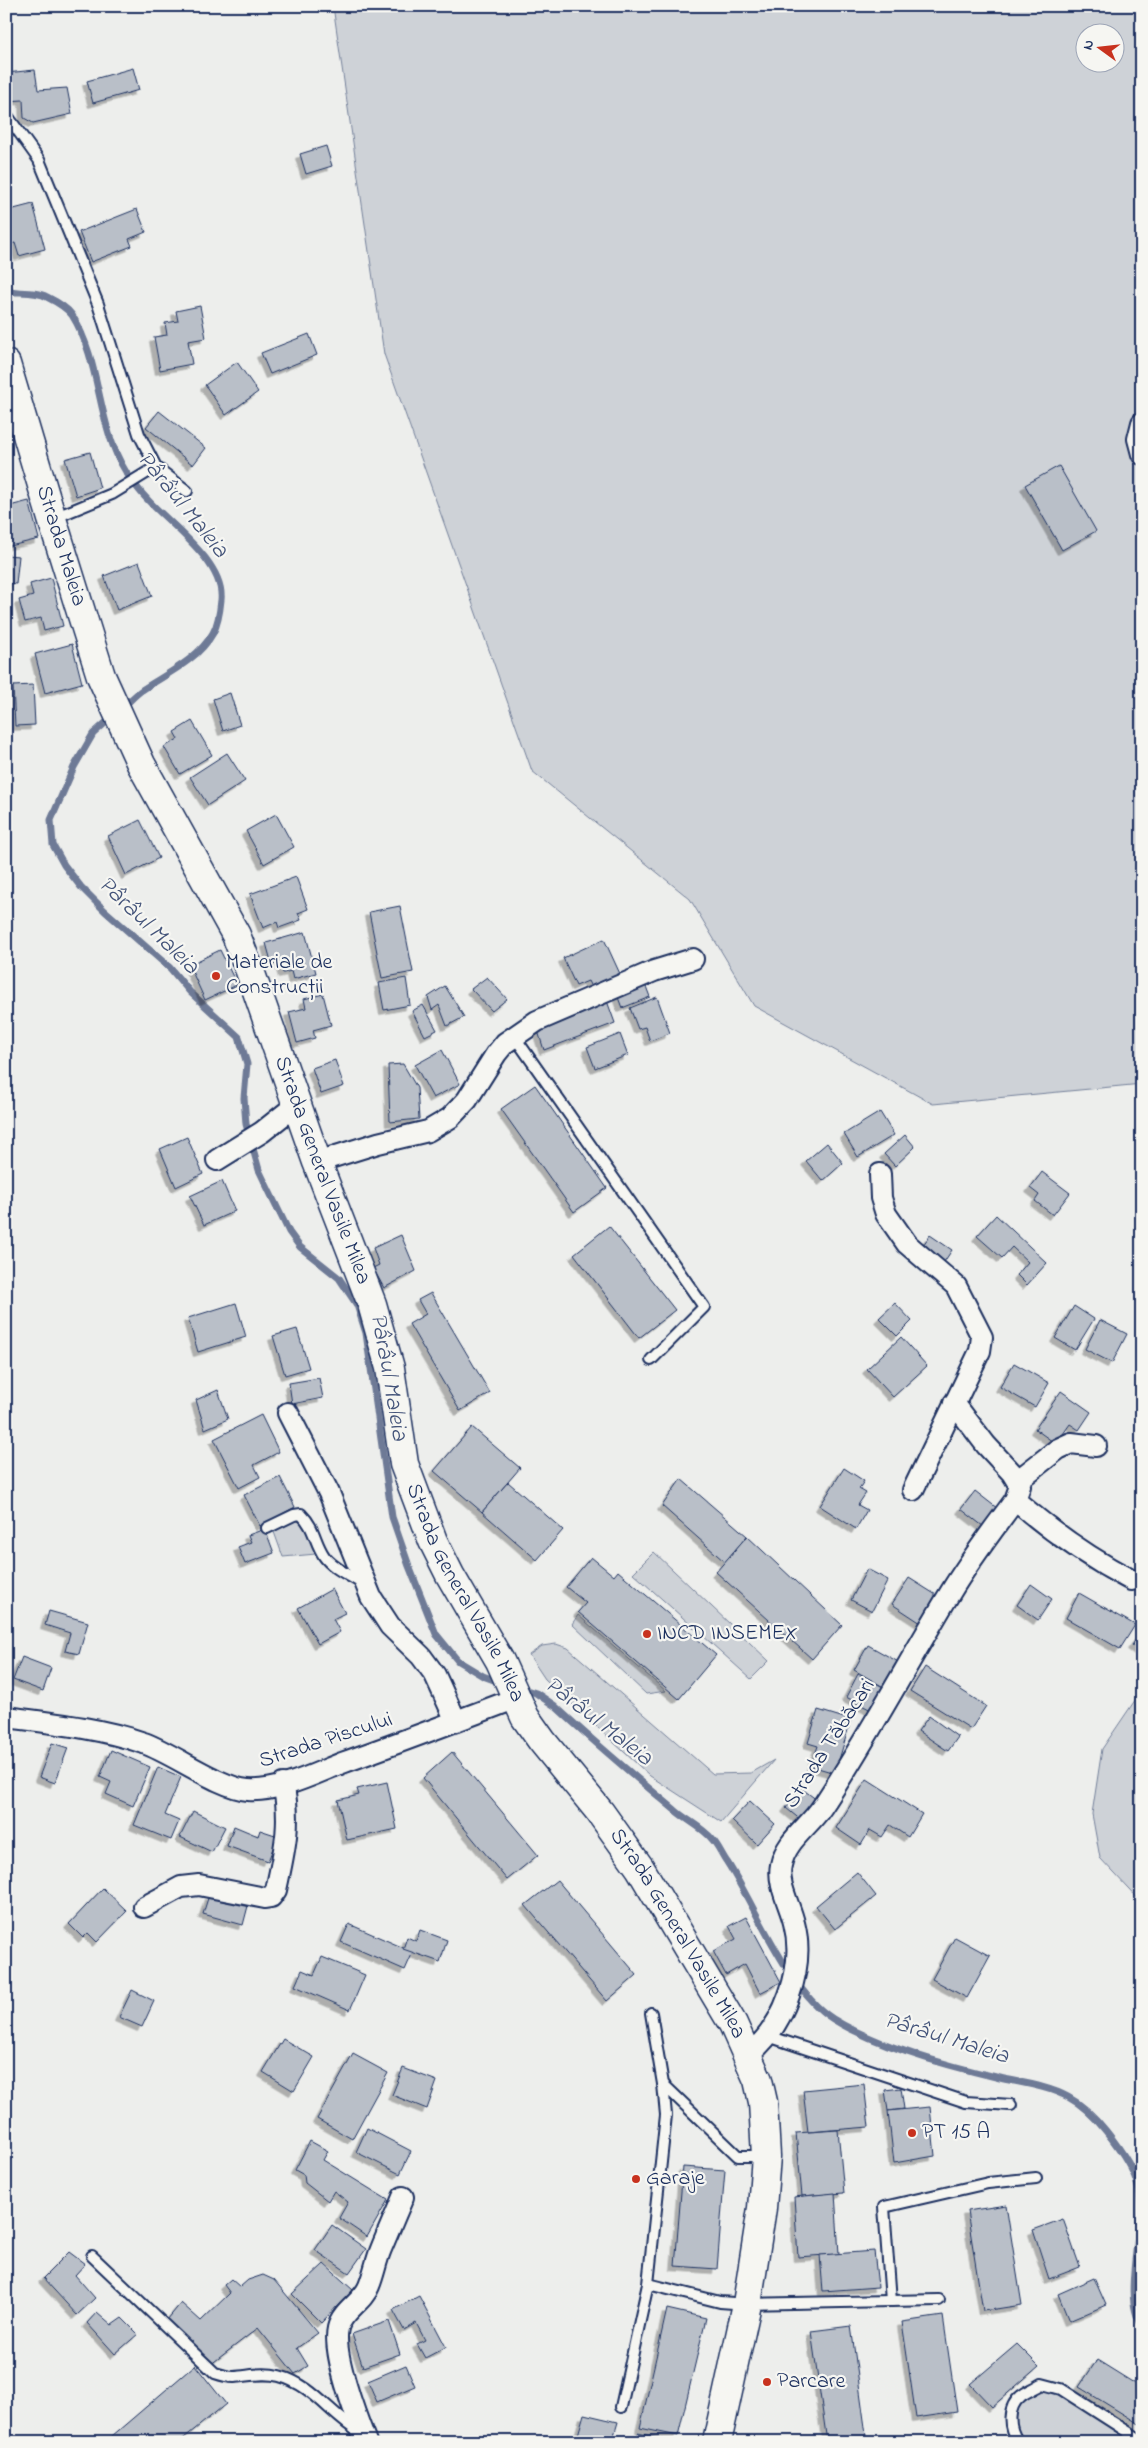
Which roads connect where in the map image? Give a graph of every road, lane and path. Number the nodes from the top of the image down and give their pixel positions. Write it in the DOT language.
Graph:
graph roads {
  1 [pos="6,114"];
  2 [pos="6,364"];
  3 [pos="1142,423"];
  4 [pos="1142,454"];
  5 [pos="156,467"];
  6 [pos="187,491"];
  7 [pos="52,519"];
  8 [pos="123,725"];
  9 [pos="692,959"];
  10 [pos="514,1036"];
  11 [pos="296,1105"];
  12 [pos="217,1160"];
  13 [pos="317,1162"];
  14 [pos="880,1174"];
  15 [pos="651,1360"];
  16 [pos="954,1403"];
  17 [pos="288,1413"];
  18 [pos="1096,1446"];
  19 [pos="913,1490"];
  20 [pos="1016,1490"];
  21 [pos="267,1528"];
  22 [pos="1131,1580"];
  23 [pos="367,1587"];
  24 [pos="517,1698"];
  25 [pos="6,1717"];
  26 [pos="456,1721"];
  27 [pos="283,1784"];
  28 [pos="144,1907"];
  29 [pos="651,2013"];
  30 [pos="768,2036"];
  31 [pos="748,2055"];
  32 [pos="663,2084"];
  33 [pos="1011,2105"];
  34 [pos="766,2156"];
  35 [pos="1036,2178"];
  36 [pos="403,2197"];
  37 [pos="92,2256"];
  38 [pos="648,2284"];
  39 [pos="939,2300"];
  40 [pos="891,2301"];
  41 [pos="748,2304"];
  42 [pos="621,2407"];
  43 [pos="364,2438"];
  44 [pos="1142,2441"];
  45 [pos="717,2442"];
  46 [pos="1018,2442"];
  1 -- 5 [label="lane"];
  2 -- 7 [label="main road, Strada Maleia"];
  3 -- 4 [label="street"];
  5 -- 6 [label="lane"];
  5 -- 7 [label="lane"];
  7 -- 8 [label="main road, Strada Maleia"];
  8 -- 11 [label="main road, Strada General Vasile Milea"];
  9 -- 10 [label="street"];
  10 -- 13 [label="street"];
  10 -- 15 [label="lane"];
  11 -- 12 [label="street"];
  11 -- 13 [label="main road, Strada General Vasile Milea"];
  13 -- 24 [label="main road, Strada General Vasile Milea"];
  14 -- 16 [label="street"];
  16 -- 19 [label="street"];
  16 -- 20 [label="street"];
  17 -- 23 [label="street"];
  18 -- 20 [label="street, Strada Tăbăcari"];
  20 -- 22 [label="street"];
  20 -- 30 [label="street, Strada Tăbăcari"];
  21 -- 23 [label="lane"];
  23 -- 26 [label="street"];
  24 -- 26 [label="street, Strada Piscului"];
  24 -- 31 [label="main road, Strada General Vasile Milea"];
  25 -- 27 [label="street, Strada Piscului"];
  26 -- 27 [label="street, Strada Piscului"];
  27 -- 28 [label="street"];
  29 -- 32 [label="lane"];
  30 -- 31 [label="street, Strada Tăbăcari"];
  30 -- 33 [label="lane"];
  31 -- 34 [label="main road, Strada General Vasile Milea"];
  32 -- 34 [label="lane"];
  32 -- 38 [label="lane"];
  34 -- 41 [label="main road, Strada General Vasile Milea"];
  35 -- 40 [label="lane"];
  36 -- 43 [label="street"];
  37 -- 43 [label="lane"];
  38 -- 41 [label="lane"];
  38 -- 42 [label="lane"];
  39 -- 40 [label="lane"];
  40 -- 41 [label="lane"];
  41 -- 45 [label="main road, Strada General Vasile Milea"];
  44 -- 46 [label="lane"];
}
